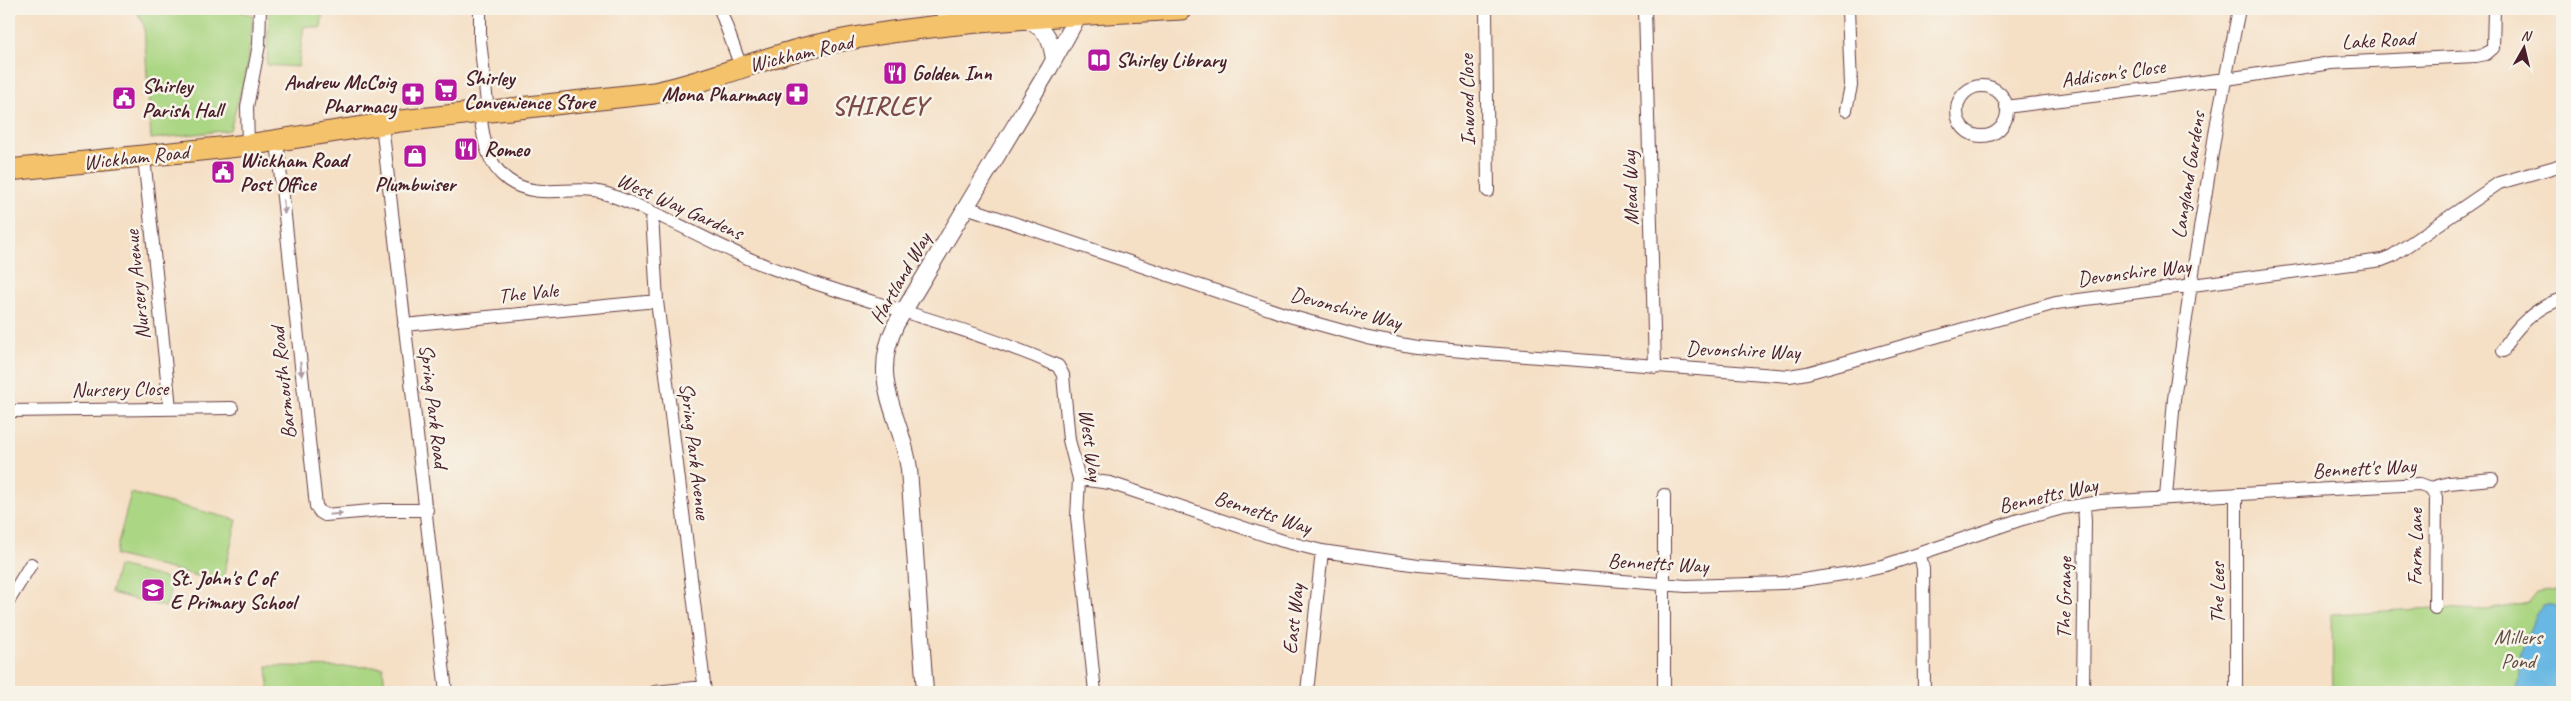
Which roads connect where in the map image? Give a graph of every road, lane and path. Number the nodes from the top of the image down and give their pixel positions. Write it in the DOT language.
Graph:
graph roads {
  1 [pos="260,9"];
  2 [pos="480,9"];
  3 [pos="720,9"];
  4 [pos="1181,9"];
  5 [pos="1486,9"];
  6 [pos="1644,9"];
  7 [pos="1848,9"];
  8 [pos="2239,9"];
  9 [pos="2494,9"];
  10 [pos="1128,10"];
  11 [pos="1081,12"];
  12 [pos="944,17"];
  13 [pos="1020,19"];
  14 [pos="1054,60"];
  15 [pos="741,67"];
  16 [pos="2224,80"];
  17 [pos="2006,107"];
  18 [pos="1846,110"];
  19 [pos="484,112"];
  20 [pos="382,124"];
  21 [pos="277,141"];
  22 [pos="248,145"];
  23 [pos="144,157"];
  24 [pos="2562,165"];
  25 [pos="9,170"];
  26 [pos="1488,190"];
  27 [pos="966,207"];
  28 [pos="652,214"];
  29 [pos="2190,285"];
  30 [pos="2562,299"];
  31 [pos="657,301"];
  32 [pos="904,311"];
  33 [pos="404,325"];
  34 [pos="2503,351"];
  35 [pos="1655,367"];
  36 [pos="170,408"];
  37 [pos="232,408"];
  38 [pos="9,411"];
  39 [pos="1079,479"];
  40 [pos="2492,479"];
  41 [pos="2431,488"];
  42 [pos="2236,494"];
  43 [pos="1664,495"];
  44 [pos="2166,497"];
  45 [pos="2084,505"];
  46 [pos="426,510"];
  47 [pos="1322,551"];
  48 [pos="1920,554"];
  49 [pos="31,564"];
  50 [pos="1662,585"];
  51 [pos="9,600"];
  52 [pos="2435,608"];
  53 [pos="705,690"];
  54 [pos="446,692"];
  55 [pos="655,692"];
  56 [pos="926,692"];
  57 [pos="1095,692"];
  58 [pos="1307,692"];
  59 [pos="1664,692"];
  60 [pos="1924,692"];
  61 [pos="2083,692"];
  62 [pos="2236,692"];
  1 -- 22 [label="street"];
  2 -- 19 [label="street, West Way Gardens"];
  3 -- 15 [label="street"];
  4 -- 10 [label="highway, Wickham Road"];
  5 -- 26 [label="street, Inwood Close"];
  6 -- 35 [label="street, Mead Way"];
  7 -- 18 [label="street"];
  8 -- 16 [label="street, Langland Gardens"];
  9 -- 16 [label="street, Lake Road"];
  10 -- 11 [label="highway, Wickham Road"];
  11 -- 13 [label="highway, Wickham Road"];
  11 -- 14 [label="street, Hartland Way"];
  12 -- 13 [label="highway, Wickham Road"];
  12 -- 15 [label="highway, Wickham Road"];
  13 -- 14 [label="street"];
  14 -- 27 [label="street, Hartland Way"];
  15 -- 19 [label="highway, Wickham Road"];
  16 -- 17 [label="street, Addison's Close"];
  16 -- 29 [label="street, Langland Gardens"];
  17 -- 17 [label="street"];
  19 -- 20 [label="highway, Wickham Road"];
  19 -- 28 [label="street, West Way Gardens"];
  20 -- 21 [label="highway, Wickham Road"];
  20 -- 33 [label="street, Spring Park Road"];
  21 -- 22 [label="highway, Wickham Road"];
  21 -- 46 [label="street, Barmouth Road, one-way"];
  22 -- 23 [label="highway, Wickham Road"];
  23 -- 25 [label="highway, Wickham Road"];
  23 -- 36 [label="street, Nursery Avenue"];
  24 -- 29 [label="street, Devonshire Way"];
  27 -- 32 [label="street, Hartland Way"];
  27 -- 35 [label="street, Devonshire Way"];
  28 -- 31 [label="street, Spring Park Avenue"];
  28 -- 32 [label="street, West Way Gardens"];
  29 -- 35 [label="street, Devonshire Way"];
  29 -- 44 [label="street, Langland Gardens"];
  30 -- 34 [label="street"];
  31 -- 33 [label="street, The Vale"];
  31 -- 53 [label="street, Spring Park Avenue"];
  32 -- 39 [label="street, West Way"];
  32 -- 56 [label="street, Hartland Way"];
  33 -- 46 [label="street, Spring Park Road"];
  36 -- 37 [label="street, Nursery Close"];
  36 -- 38 [label="street, Nursery Close"];
  39 -- 47 [label="street, Bennetts Way"];
  39 -- 57 [label="street, West Way"];
  40 -- 41 [label="street, Bennett's Way"];
  41 -- 42 [label="street, Bennett's Way"];
  41 -- 52 [label="street, Farm Lane"];
  42 -- 44 [label="street, Bennetts Way"];
  42 -- 62 [label="street, The Lees"];
  43 -- 50 [label="street"];
  44 -- 45 [label="street, Bennetts Way"];
  45 -- 48 [label="street, Bennetts Way"];
  45 -- 61 [label="street, The Grange"];
  46 -- 54 [label="street, Spring Park Road"];
  47 -- 50 [label="street, Bennetts Way"];
  47 -- 58 [label="street, East Way"];
  48 -- 50 [label="street, Bennetts Way"];
  48 -- 60 [label="street"];
  49 -- 51 [label="street"];
  50 -- 59 [label="street"];
  53 -- 55 [label="street"];
}
